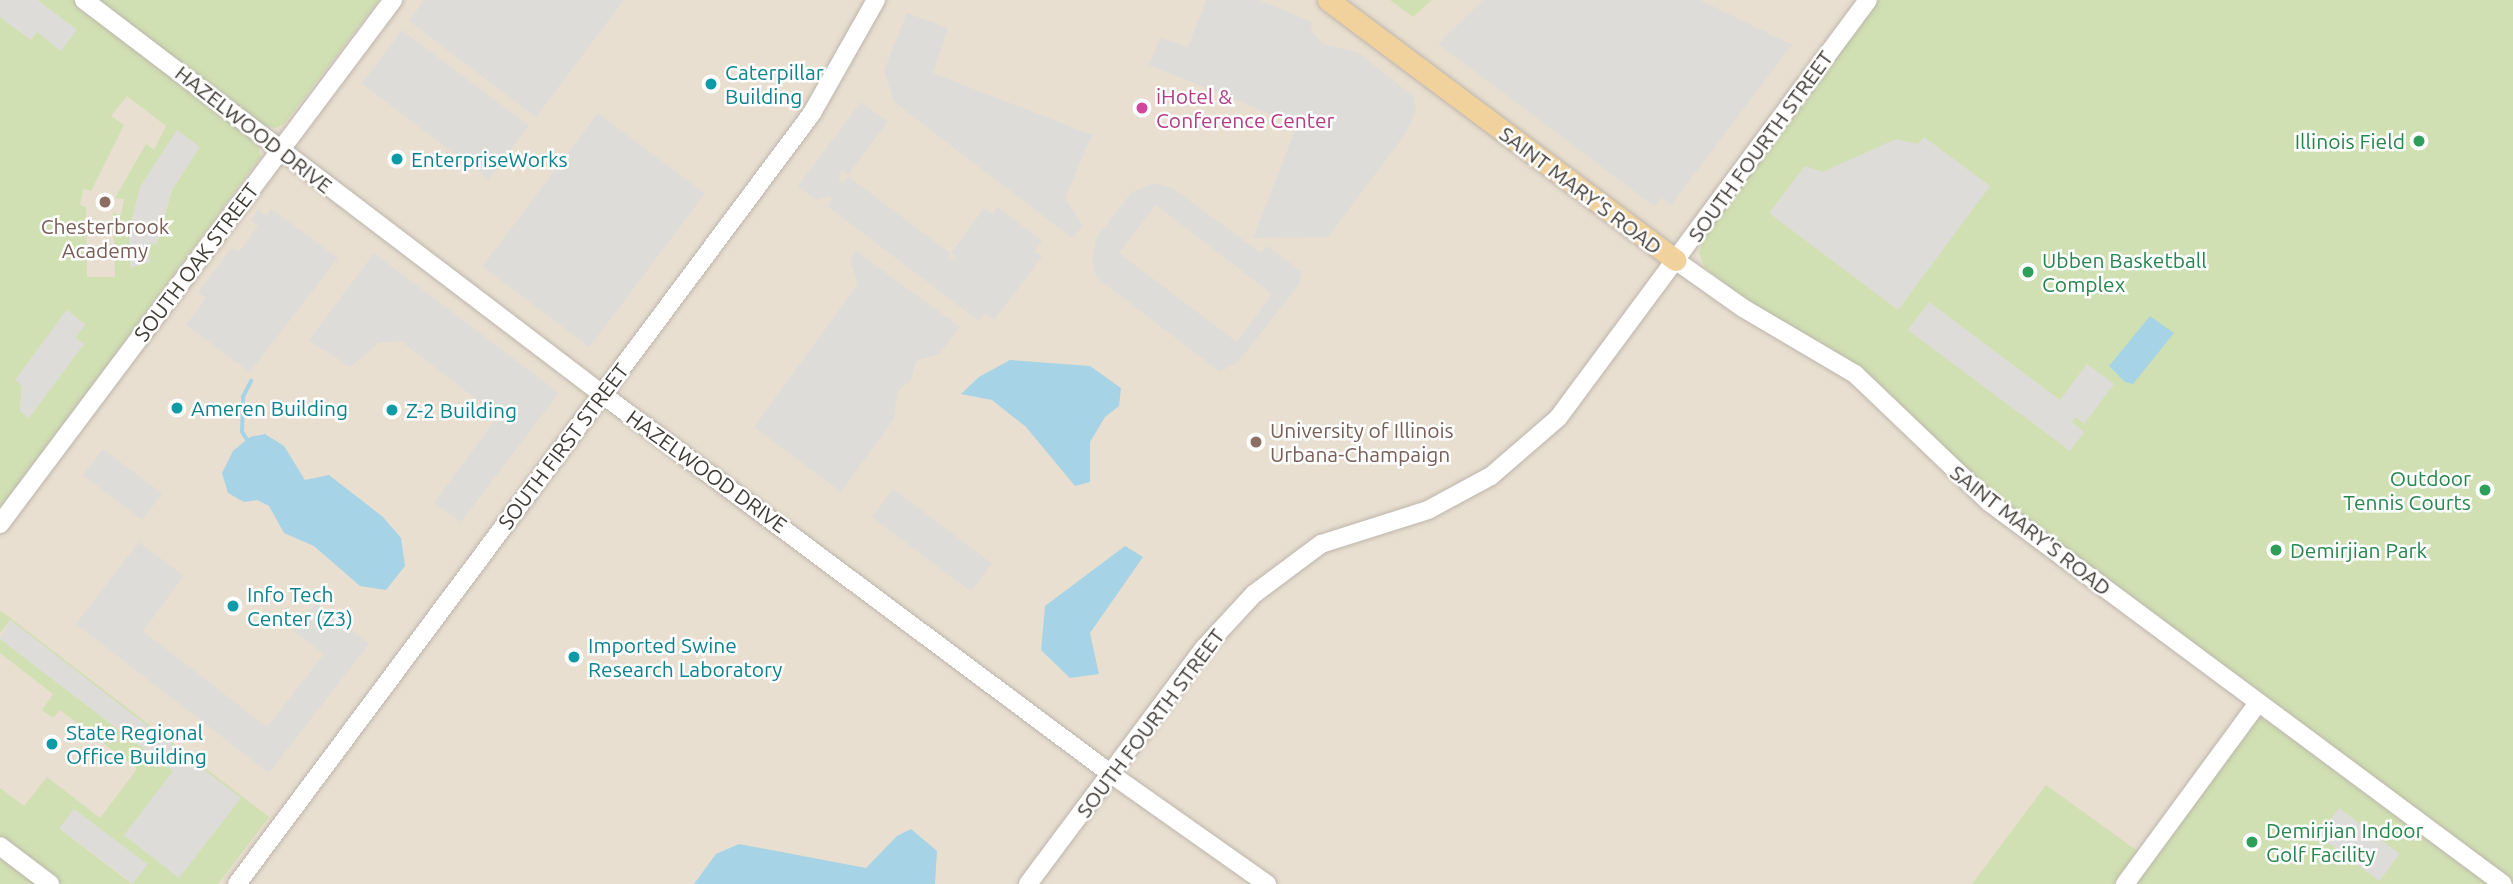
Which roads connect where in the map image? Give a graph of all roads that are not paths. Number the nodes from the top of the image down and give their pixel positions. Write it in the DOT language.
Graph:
graph roads {
  1 [pos="84,0"];
  2 [pos="393,0"];
  3 [pos="876,0"];
  4 [pos="1328,0"];
  5 [pos="1867,0"];
  6 [pos="280,149"];
  7 [pos="1675,260"];
  8 [pos="602,394"];
  9 [pos="0,524"];
  10 [pos="2258,703"];
  11 [pos="1111,774"];
  12 [pos="0,846"];
  13 [pos="50,884"];
  14 [pos="237,884"];
  15 [pos="1028,884"];
  16 [pos="1267,884"];
  17 [pos="2125,884"];
  18 [pos="2503,884"];
  1 -- 6 [label="street, HAZELWOOD DRIVE"];
  2 -- 6 [label="street, SOUTH OAK STREET"];
  3 -- 8 [label="street, SOUTH FIRST STREET"];
  4 -- 7 [label="main road, SAINT MARY'S ROAD"];
  5 -- 7 [label="street, SOUTH FOURTH STREET"];
  6 -- 8 [label="street, HAZELWOOD DRIVE"];
  6 -- 9 [label="street, SOUTH OAK STREET"];
  7 -- 10 [label="street, SAINT MARY'S ROAD"];
  7 -- 11 [label="street, SOUTH FOURTH STREET"];
  8 -- 11 [label="street, HAZELWOOD DRIVE"];
  8 -- 14 [label="street, SOUTH FIRST STREET"];
  10 -- 17 [label="street"];
  10 -- 18 [label="street, SAINT MARY'S ROAD"];
  11 -- 15 [label="street, SOUTH FOURTH STREET"];
  11 -- 16 [label="street, HAZELWOOD DRIVE"];
  12 -- 13 [label="street"];
}
